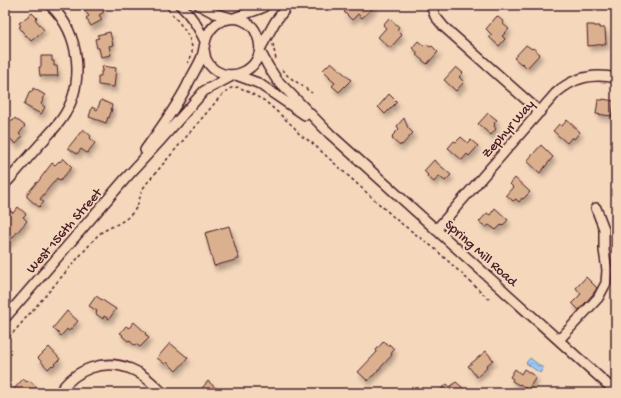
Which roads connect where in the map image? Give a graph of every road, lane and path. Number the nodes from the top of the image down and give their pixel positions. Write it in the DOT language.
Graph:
graph roads {
  1 [pos="50,5"];
  2 [pos="164,5"];
  3 [pos="180,5"];
  4 [pos="199,5"];
  5 [pos="228,5"];
  6 [pos="243,5"];
  7 [pos="266,5"];
  8 [pos="288,5"];
  9 [pos="431,5"];
  10 [pos="233,19"];
  11 [pos="273,44"];
  12 [pos="204,45"];
  13 [pos="260,50"];
  14 [pos="276,61"];
  15 [pos="186,68"];
  16 [pos="281,69"];
  17 [pos="235,75"];
  18 [pos="616,78"];
  19 [pos="312,93"];
  20 [pos="540,112"];
  21 [pos="330,134"];
  22 [pos="126,178"];
  23 [pos="5,184"];
  24 [pos="596,208"];
  25 [pos="436,230"];
  26 [pos="491,301"];
  27 [pos="5,318"];
  28 [pos="559,340"];
  29 [pos="5,342"];
  30 [pos="616,392"];
  31 [pos="59,393"];
  32 [pos="163,393"];
  1 -- 23 [label="street"];
  2 -- 15 [label="path"];
  3 -- 12 [label="street"];
  4 -- 10 [label="street"];
  5 -- 6 [label="path"];
  7 -- 10 [label="street"];
  8 -- 13 [label="street"];
  9 -- 20 [label="street"];
  10 -- 12 [label="street"];
  10 -- 13 [label="street"];
  11 -- 14 [label="path"];
  12 -- 17 [label="street"];
  12 -- 22 [label="street, West 156th Street"];
  13 -- 17 [label="street"];
  13 -- 21 [label="street, Spring Mill Road"];
  16 -- 19 [label="path"];
  17 -- 21 [label="street, Spring Mill Road"];
  17 -- 22 [label="street, West 156th Street"];
  18 -- 20 [label="street, Zephyr Way"];
  20 -- 25 [label="street, Zephyr Way"];
  21 -- 25 [label="street, Spring Mill Road"];
  22 -- 27 [label="street, West 156th Street"];
  24 -- 28 [label="street"];
  25 -- 28 [label="street, Spring Mill Road"];
  26 -- 29 [label="path"];
  28 -- 30 [label="street, Spring Mill Road"];
  31 -- 32 [label="street"];
}
